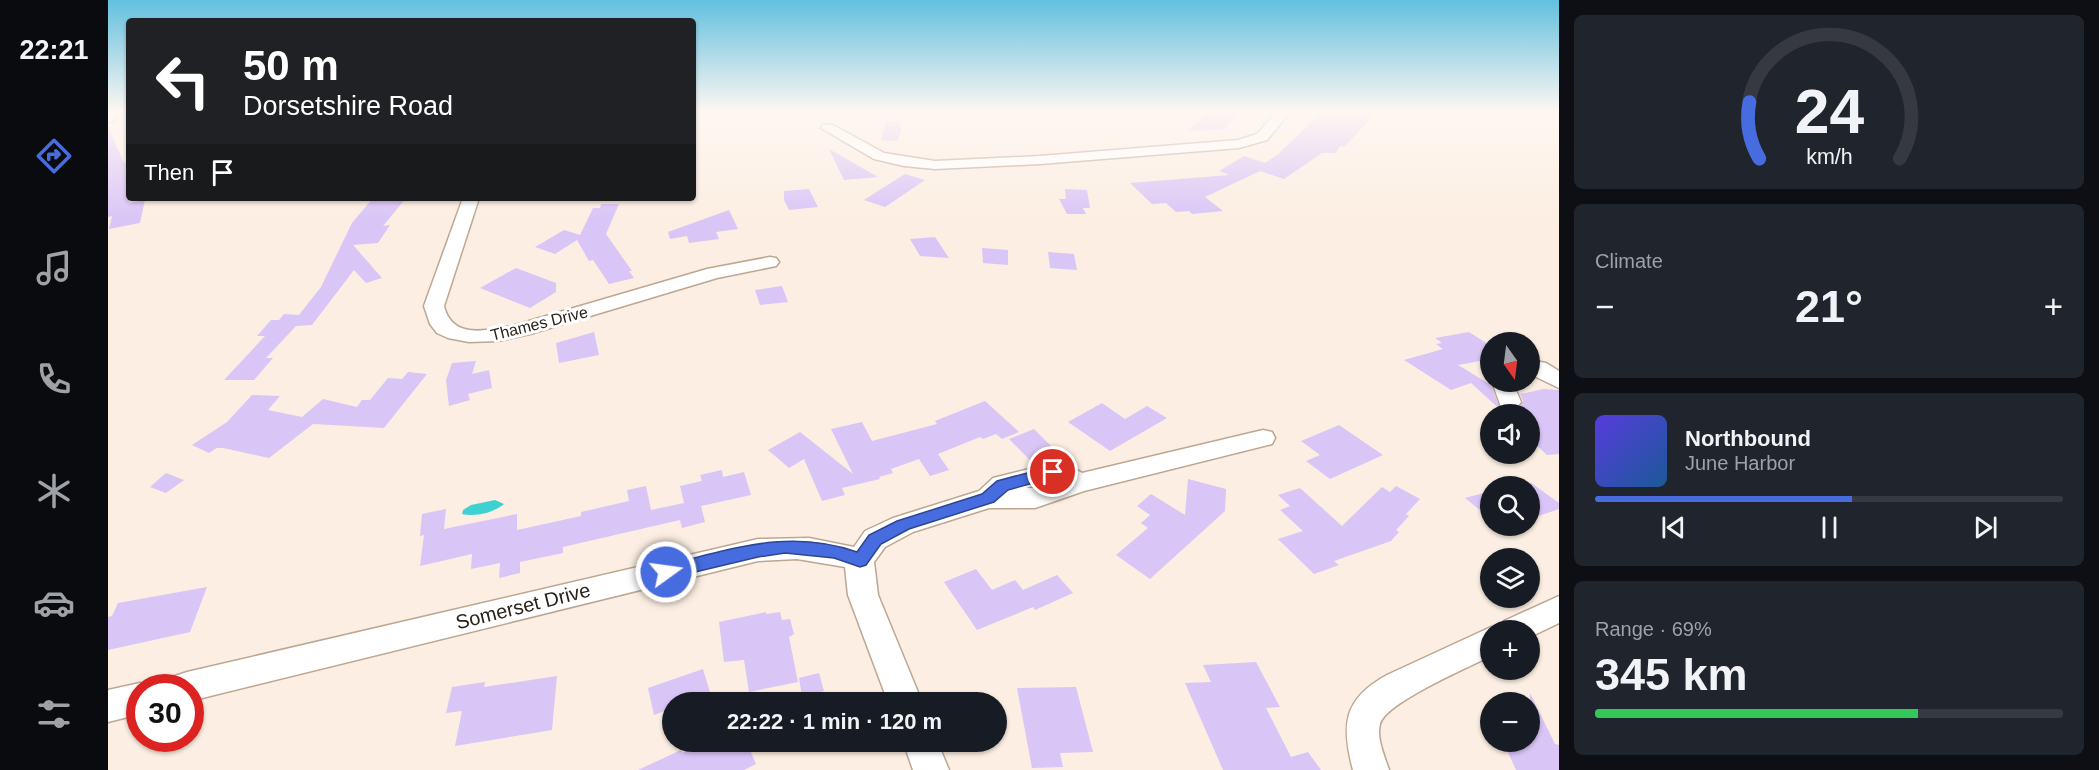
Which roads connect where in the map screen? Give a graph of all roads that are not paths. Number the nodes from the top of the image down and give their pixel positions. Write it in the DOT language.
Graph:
graph roads {
  1 [pos="860,147"];
  2 [pos="1199,147"];
  3 [pos="470,201"];
  4 [pos="770,262"];
  5 [pos="1540,369"];
  6 [pos="1559,381"];
  7 [pos="1263,438"];
  8 [pos="860,560"];
  9 [pos="1559,609"];
  10 [pos="1536,620"];
  11 [pos="1480,646"];
  12 [pos="204,683"];
  13 [pos="900,692"];
  14 [pos="126,702"];
  15 [pos="108,706"];
  16 [pos="924,752"];
  17 [pos="1371,769"];
  18 [pos="931,770"];
  1 -- 2 [label="street"];
  3 -- 4 [label="street, Thames Drive"];
  5 -- 6 [label="street"];
  7 -- 8 [label="street"];
  8 -- 12 [label="street, Somerset Drive"];
  8 -- 13 [label="street"];
  9 -- 10 [label="street"];
  11 -- 17 [label="street"];
  14 -- 15 [label="street"];
  16 -- 18 [label="street"];
}
